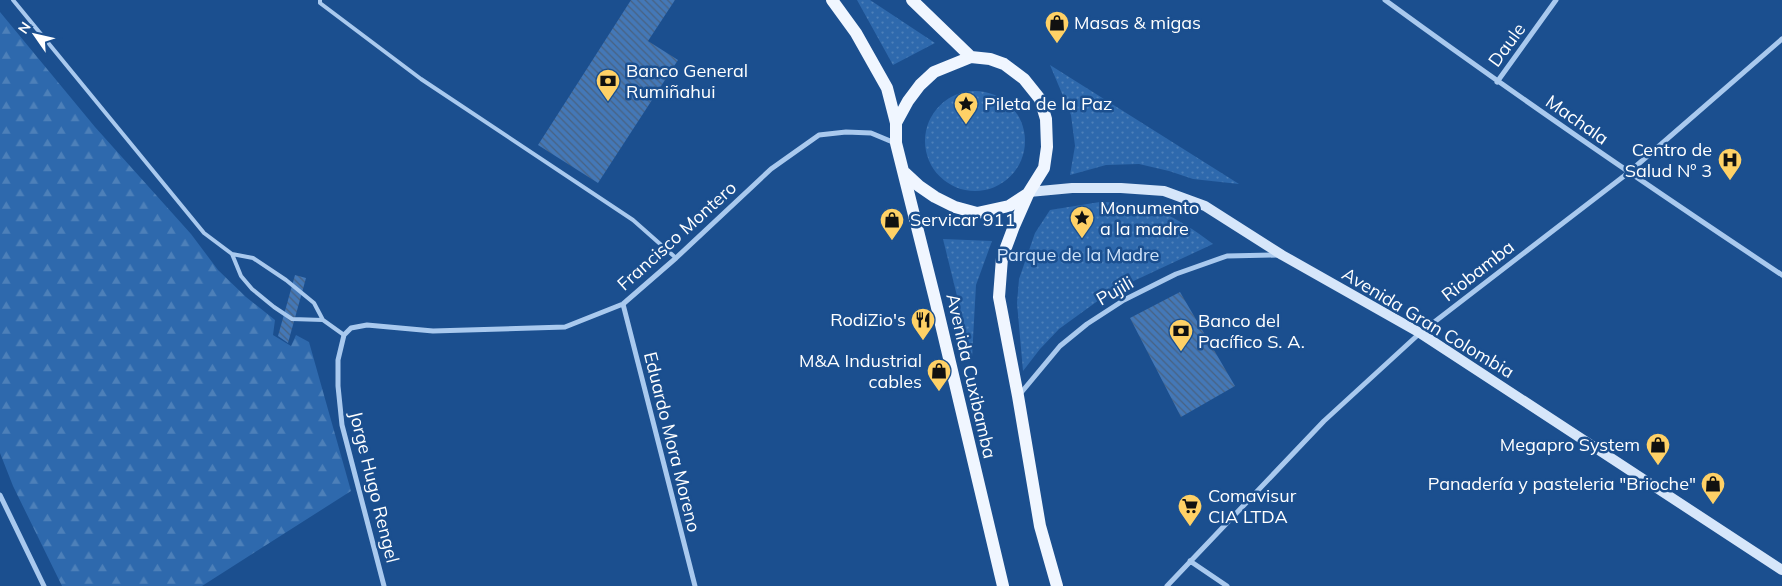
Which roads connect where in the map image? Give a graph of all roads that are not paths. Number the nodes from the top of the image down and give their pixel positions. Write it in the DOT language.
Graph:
graph roads {
  1 [pos="13,0"];
  2 [pos="320,0"];
  3 [pos="832,0"];
  4 [pos="912,0"];
  5 [pos="1384,0"];
  6 [pos="1556,0"];
  7 [pos="1782,39"];
  8 [pos="971,57"];
  9 [pos="1497,82"];
  10 [pos="896,123"];
  11 [pos="896,143"];
  12 [pos="1628,172"];
  13 [pos="904,173"];
  14 [pos="1029,192"];
  15 [pos="232,254"];
  16 [pos="1282,255"];
  17 [pos="676,258"];
  18 [pos="1782,275"];
  19 [pos="623,304"];
  20 [pos="323,320"];
  21 [pos="1420,333"];
  22 [pos="344,335"];
  23 [pos="1018,396"];
  24 [pos="0,495"];
  25 [pos="1190,561"];
  26 [pos="1782,570"];
  27 [pos="44,586"];
  28 [pos="384,586"];
  29 [pos="695,586"];
  30 [pos="1003,586"];
  31 [pos="1057,586"];
  32 [pos="1167,586"];
  33 [pos="1227,586"];
  1 -- 15 [label="lane"];
  2 -- 17 [label="lane"];
  3 -- 10 [label="main road"];
  4 -- 8 [label="main road"];
  5 -- 9 [label="street, Machala"];
  6 -- 9 [label="street, Daule"];
  7 -- 12 [label="street, Riobamba"];
  8 -- 10 [label="main road"];
  8 -- 14 [label="main road"];
  9 -- 12 [label="street, Machala"];
  10 -- 11 [label="main road"];
  11 -- 13 [label="main road"];
  11 -- 17 [label="street, Francisco Montero"];
  12 -- 18 [label="street, Machala"];
  12 -- 21 [label="street, Riobamba"];
  13 -- 14 [label="main road"];
  13 -- 30 [label="main road, Avenida Cuxibamba"];
  14 -- 16 [label="street, Avenida Gran Colombia"];
  14 -- 23 [label="main road"];
  15 -- 20 [label="lane"];
  15 -- 20 [label="lane"];
  16 -- 21 [label="street, Avenida Gran Colombia"];
  16 -- 23 [label="street, Pujili"];
  17 -- 19 [label="street, Francisco Montero"];
  19 -- 22 [label="street, Francisco Montero"];
  19 -- 29 [label="street, Eduardo Mora Moreno"];
  20 -- 22 [label="lane"];
  21 -- 25 [label="street, Riobamba"];
  21 -- 26 [label="street, Avenida Gran Colombia"];
  22 -- 28 [label="street, Jorge Hugo Rengel"];
  23 -- 31 [label="main road"];
  24 -- 27 [label="street"];
  25 -- 32 [label="street, Riobamba"];
  25 -- 33 [label="street"];
}
